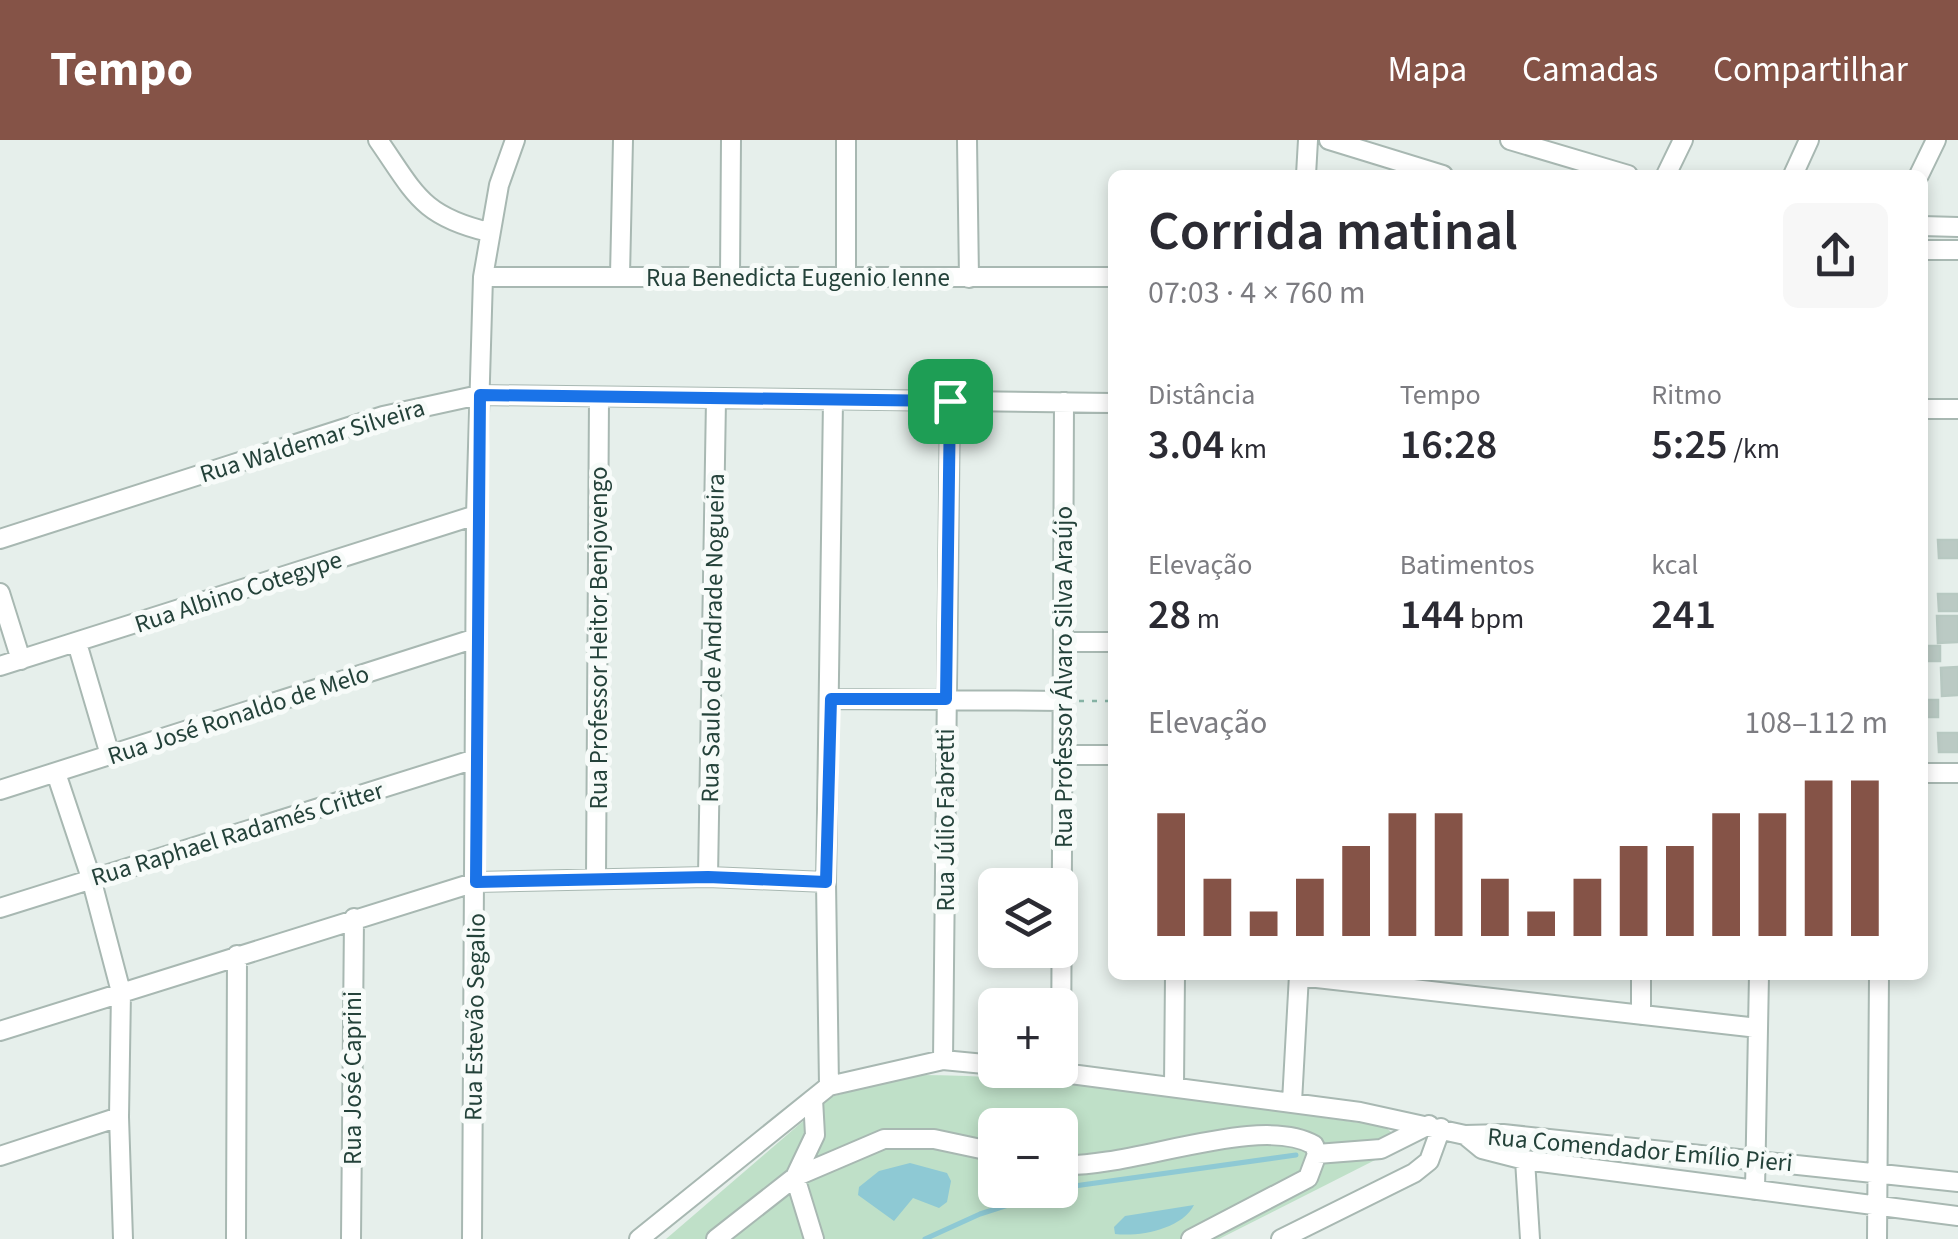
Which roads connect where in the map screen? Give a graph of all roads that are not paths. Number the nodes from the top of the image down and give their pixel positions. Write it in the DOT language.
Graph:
graph roads {
  1 [pos="378,140"];
  2 [pos="515,140"];
  3 [pos="623,140"];
  4 [pos="731,140"];
  5 [pos="846,140"];
  6 [pos="967,140"];
  7 [pos="1308,140"];
  8 [pos="1328,140"];
  9 [pos="1510,140"];
  10 [pos="1683,140"];
  11 [pos="1809,140"];
  12 [pos="1936,140"];
  13 [pos="1552,146"];
  14 [pos="1306,170"];
  15 [pos="1427,170"];
  16 [pos="1615,170"];
  17 [pos="1668,170"];
  18 [pos="1796,170"];
  19 [pos="1921,170"];
  20 [pos="1928,226"];
  21 [pos="1958,228"];
  22 [pos="488,232"];
  23 [pos="1928,250"];
  24 [pos="1958,250"];
  25 [pos="620,275"];
  26 [pos="483,276"];
  27 [pos="730,276"];
  28 [pos="846,277"];
  29 [pos="1108,277"];
  30 [pos="968,278"];
  31 [pos="480,395"];
  32 [pos="600,398"];
  33 [pos="716,400"];
  34 [pos="833,401"];
  35 [pos="950,401"];
  36 [pos="1064,402"];
  37 [pos="1108,403"];
  38 [pos="1928,409"];
  39 [pos="1958,409"];
  40 [pos="476,515"];
  41 [pos="0,538"];
  42 [pos="0,593"];
  43 [pos="476,638"];
  44 [pos="1063,642"];
  45 [pos="1108,642"];
  46 [pos="77,643"];
  47 [pos="20,660"];
  48 [pos="0,666"];
  49 [pos="831,699"];
  50 [pos="946,699"];
  51 [pos="1063,701"];
  52 [pos="110,755"];
  53 [pos="1062,755"];
  54 [pos="1108,755"];
  55 [pos="475,759"];
  56 [pos="1928,772"];
  57 [pos="56,773"];
  58 [pos="1958,773"];
  59 [pos="0,790"];
  60 [pos="596,877"];
  61 [pos="708,877"];
  62 [pos="91,878"];
  63 [pos="476,882"];
  64 [pos="826,882"];
  65 [pos="0,908"];
  66 [pos="354,918"];
  67 [pos="237,955"];
  68 [pos="1175,980"];
  69 [pos="1299,980"];
  70 [pos="1370,980"];
  71 [pos="1641,980"];
  72 [pos="1759,980"];
  73 [pos="1879,980"];
  74 [pos="1424,983"];
  75 [pos="1061,988"];
  76 [pos="121,992"];
  77 [pos="1641,1014"];
  78 [pos="1758,1028"];
  79 [pos="0,1032"];
  80 [pos="943,1060"];
  81 [pos="978,1063"];
  82 [pos="1078,1074"];
  83 [pos="829,1086"];
  84 [pos="1174,1086"];
  85 [pos="813,1099"];
  86 [pos="1292,1102"];
  87 [pos="118,1116"];
  88 [pos="1435,1126"];
  89 [pos="1465,1135"];
  90 [pos="978,1148"];
  91 [pos="1317,1154"];
  92 [pos="0,1156"];
  93 [pos="1757,1159"];
  94 [pos="1526,1160"];
  95 [pos="1078,1166"];
  96 [pos="1878,1172"];
  97 [pos="796,1177"];
  98 [pos="1958,1182"];
  99 [pos="1755,1190"];
  100 [pos="1877,1206"];
  101 [pos="1958,1216"];
  102 [pos="123,1239"];
  103 [pos="236,1239"];
  104 [pos="351,1239"];
  105 [pos="472,1239"];
  106 [pos="639,1239"];
  107 [pos="716,1239"];
  108 [pos="814,1239"];
  109 [pos="1190,1239"];
  110 [pos="1281,1239"];
  111 [pos="1530,1239"];
  112 [pos="1877,1239"];
  1 -- 22 [label="street"];
  2 -- 22 [label="street, Rua Estevão Segalio"];
  3 -- 25 [label="street"];
  4 -- 27 [label="street"];
  5 -- 28 [label="street"];
  6 -- 30 [label="street"];
  7 -- 14 [label="street"];
  8 -- 15 [label="street"];
  9 -- 13 [label="street"];
  10 -- 17 [label="street"];
  11 -- 18 [label="street"];
  12 -- 19 [label="street"];
  13 -- 16 [label="street"];
  20 -- 21 [label="street"];
  22 -- 26 [label="street, Rua Estevão Segalio"];
  23 -- 24 [label="street"];
  25 -- 26 [label="street, Rua Benedicta Eugenio Ienne"];
  25 -- 27 [label="street, Rua Benedicta Eugenio Ienne"];
  26 -- 31 [label="street, Rua Estevão Segalio"];
  27 -- 28 [label="street, Rua Benedicta Eugenio Ienne"];
  28 -- 30 [label="street, Rua Benedicta Eugenio Ienne"];
  29 -- 30 [label="street, Rua Benedicta Eugenio Ienne"];
  31 -- 32 [label="street, Rua Waldemar Silveira"];
  31 -- 40 [label="street, Rua Estevão Segalio"];
  31 -- 41 [label="street, Rua Waldemar Silveira"];
  32 -- 33 [label="street, Rua Waldemar Silveira"];
  32 -- 60 [label="street, Rua Professor Heitor Benjovengo"];
  33 -- 34 [label="street, Rua Waldemar Silveira"];
  33 -- 61 [label="street, Rua Saulo de Andrade Nogueira"];
  34 -- 35 [label="street, Rua Waldemar Silveira"];
  34 -- 49 [label="street"];
  35 -- 36 [label="street, Rua Waldemar Silveira"];
  35 -- 50 [label="street, Rua Júlio Fabretti"];
  36 -- 37 [label="street, Rua Waldemar Silveira"];
  36 -- 44 [label="street, Rua Professor Álvaro Silva Araújo"];
  38 -- 39 [label="street"];
  40 -- 43 [label="street, Rua Estevão Segalio"];
  40 -- 46 [label="street, Rua Albino Cotegype"];
  42 -- 47 [label="street"];
  43 -- 52 [label="street, Rua José Ronaldo de Melo"];
  43 -- 55 [label="street, Rua Estevão Segalio"];
  44 -- 45 [label="street"];
  44 -- 51 [label="street, Rua Professor Álvaro Silva Araújo"];
  46 -- 47 [label="street, Rua Albino Cotegype"];
  46 -- 52 [label="street"];
  47 -- 48 [label="street, Rua Albino Cotegype"];
  49 -- 50 [label="street"];
  49 -- 64 [label="street"];
  50 -- 51 [label="street"];
  50 -- 80 [label="street, Rua Júlio Fabretti"];
  51 -- 53 [label="street, Rua Professor Álvaro Silva Araújo"];
  52 -- 57 [label="street, Rua José Ronaldo de Melo"];
  53 -- 54 [label="street"];
  53 -- 75 [label="street, Rua Professor Álvaro Silva Araújo"];
  55 -- 62 [label="street, Rua Raphael Radamés Critter"];
  55 -- 63 [label="street, Rua Estevão Segalio"];
  56 -- 58 [label="street"];
  57 -- 59 [label="street, Rua José Ronaldo de Melo"];
  57 -- 62 [label="street"];
  60 -- 61 [label="street"];
  60 -- 63 [label="street"];
  61 -- 64 [label="street"];
  62 -- 65 [label="street, Rua Raphael Radamés Critter"];
  62 -- 76 [label="street"];
  63 -- 66 [label="street"];
  63 -- 105 [label="street, Rua Estevão Segalio"];
  64 -- 83 [label="street"];
  66 -- 67 [label="street"];
  66 -- 104 [label="street, Rua José Caprini"];
  67 -- 76 [label="street"];
  67 -- 103 [label="street"];
  68 -- 84 [label="street"];
  69 -- 86 [label="street"];
  70 -- 74 [label="street"];
  71 -- 77 [label="street"];
  72 -- 78 [label="street"];
  73 -- 96 [label="street"];
  74 -- 77 [label="street"];
  76 -- 79 [label="street"];
  76 -- 87 [label="street"];
  77 -- 78 [label="street"];
  78 -- 93 [label="street"];
  80 -- 81 [label="street"];
  80 -- 83 [label="street"];
  82 -- 84 [label="street"];
  83 -- 85 [label="street"];
  84 -- 86 [label="street"];
  85 -- 97 [label="street"];
  85 -- 106 [label="street"];
  86 -- 88 [label="street"];
  87 -- 92 [label="street"];
  87 -- 102 [label="street"];
  88 -- 89 [label="street"];
  88 -- 91 [label="street"];
  88 -- 110 [label="street"];
  89 -- 93 [label="street, Rua Comendador Emílio Pieri"];
  89 -- 94 [label="street, Rua Comendador Emílio Pieri"];
  90 -- 97 [label="street"];
  91 -- 95 [label="street"];
  91 -- 109 [label="street"];
  93 -- 96 [label="street, Rua Comendador Emílio Pieri"];
  93 -- 99 [label="street"];
  94 -- 99 [label="street, Rua Comendador Emílio Pieri"];
  94 -- 111 [label="street"];
  96 -- 98 [label="street, Rua Comendador Emílio Pieri"];
  96 -- 100 [label="street"];
  97 -- 107 [label="street"];
  97 -- 108 [label="street"];
  99 -- 100 [label="street, Rua Comendador Emílio Pieri"];
  100 -- 101 [label="street, Rua Comendador Emílio Pieri"];
  100 -- 112 [label="street"];
}
